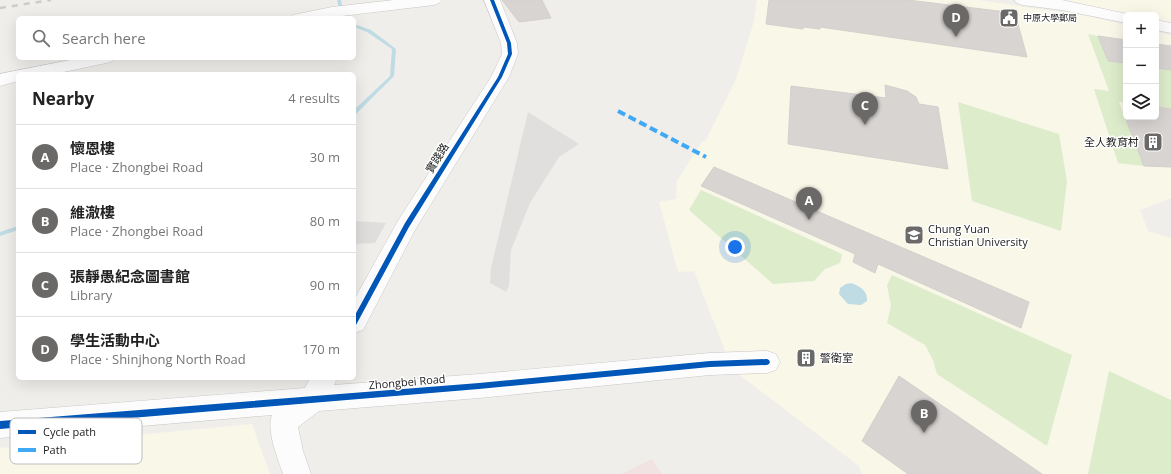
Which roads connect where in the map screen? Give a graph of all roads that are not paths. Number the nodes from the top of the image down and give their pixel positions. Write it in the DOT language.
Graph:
graph roads {
  1 [pos="434,0"];
  2 [pos="492,0"];
  3 [pos="1022,0"];
  4 [pos="311,16"];
  5 [pos="1123,17"];
  6 [pos="1159,25"];
  7 [pos="1171,28"];
  8 [pos="95,60"];
  9 [pos="38,72"];
  10 [pos="16,76"];
  11 [pos="0,80"];
  12 [pos="356,319"];
  13 [pos="767,362"];
  14 [pos="319,389"];
  15 [pos="62,418"];
  16 [pos="10,424"];
  17 [pos="0,425"];
  18 [pos="297,474"];
  1 -- 4 [label="street"];
  2 -- 12 [label="street, 實踐路"];
  3 -- 5 [label="street"];
  6 -- 7 [label="street"];
  8 -- 9 [label="street"];
  10 -- 11 [label="street"];
  13 -- 14 [label="street, Zhongbei Road"];
  14 -- 15 [label="street, Zhongbei Road"];
  14 -- 18 [label="street"];
  16 -- 17 [label="street, Zhongbei Road"];
}
